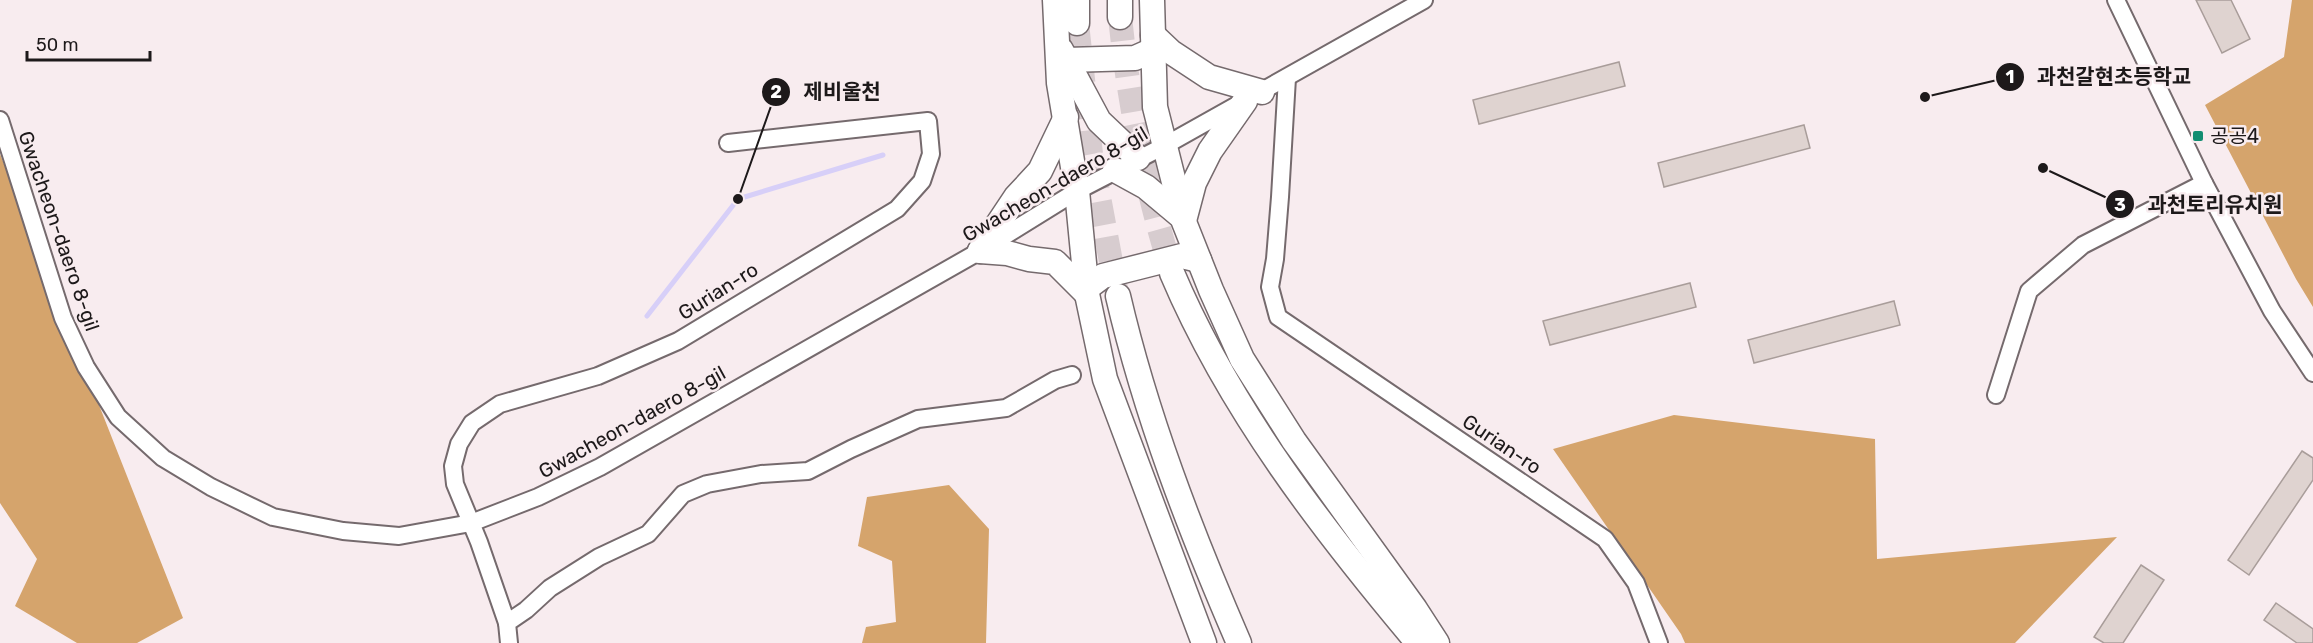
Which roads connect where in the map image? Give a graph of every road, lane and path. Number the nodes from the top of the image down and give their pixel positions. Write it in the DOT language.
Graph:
graph roads {
  1 [pos="1055,0"];
  2 [pos="1152,0"];
  3 [pos="1424,0"];
  4 [pos="2116,0"];
  5 [pos="1153,43"];
  6 [pos="1061,50"];
  7 [pos="1287,78"];
  8 [pos="1253,97"];
  9 [pos="1066,117"];
  10 [pos="0,120"];
  11 [pos="728,143"];
  12 [pos="1164,146"];
  13 [pos="1138,158"];
  14 [pos="1115,170"];
  15 [pos="2204,183"];
  16 [pos="1077,191"];
  17 [pos="1183,220"];
  18 [pos="980,251"];
  19 [pos="1199,260"];
  20 [pos="1172,273"];
  21 [pos="1087,291"];
  22 [pos="1118,296"];
  23 [pos="2313,373"];
  24 [pos="1072,375"];
  25 [pos="1996,395"];
  26 [pos="471,523"];
  27 [pos="507,623"];
  28 [pos="509,643"];
  29 [pos="1204,643"];
  30 [pos="1239,643"];
  31 [pos="1418,643"];
  32 [pos="1437,643"];
  33 [pos="1659,643"];
  1 -- 6 [label="highway"];
  2 -- 5 [label="highway"];
  3 -- 7 [label="street, Gwacheon-daero 8-gil"];
  4 -- 15 [label="street"];
  5 -- 6 [label="highway"];
  5 -- 8 [label="highway"];
  5 -- 12 [label="highway"];
  6 -- 9 [label="highway"];
  6 -- 13 [label="highway"];
  7 -- 8 [label="street, Gwacheon-daero 8-gil"];
  7 -- 33 [label="street, Gurian-ro"];
  8 -- 12 [label="street, Gwacheon-daero 8-gil"];
  8 -- 17 [label="highway"];
  9 -- 16 [label="highway"];
  9 -- 18 [label="highway"];
  10 -- 26 [label="street, Gwacheon-daero 8-gil"];
  11 -- 26 [label="street, Gurian-ro"];
  12 -- 13 [label="street, Gwacheon-daero 8-gil"];
  12 -- 17 [label="highway"];
  13 -- 14 [label="street, Gwacheon-daero 8-gil"];
  14 -- 16 [label="street, Gwacheon-daero 8-gil"];
  14 -- 17 [label="highway"];
  15 -- 23 [label="street"];
  15 -- 25 [label="street"];
  16 -- 18 [label="street, Gwacheon-daero 8-gil"];
  16 -- 21 [label="highway"];
  17 -- 19 [label="highway"];
  18 -- 21 [label="highway"];
  18 -- 26 [label="street, Gwacheon-daero 8-gil"];
  19 -- 21 [label="highway"];
  19 -- 32 [label="highway"];
  20 -- 31 [label="highway"];
  21 -- 29 [label="highway"];
  22 -- 30 [label="highway"];
  24 -- 27 [label="street"];
  26 -- 27 [label="street, Gurian-ro"];
  27 -- 28 [label="street, Gurian-ro"];
}
